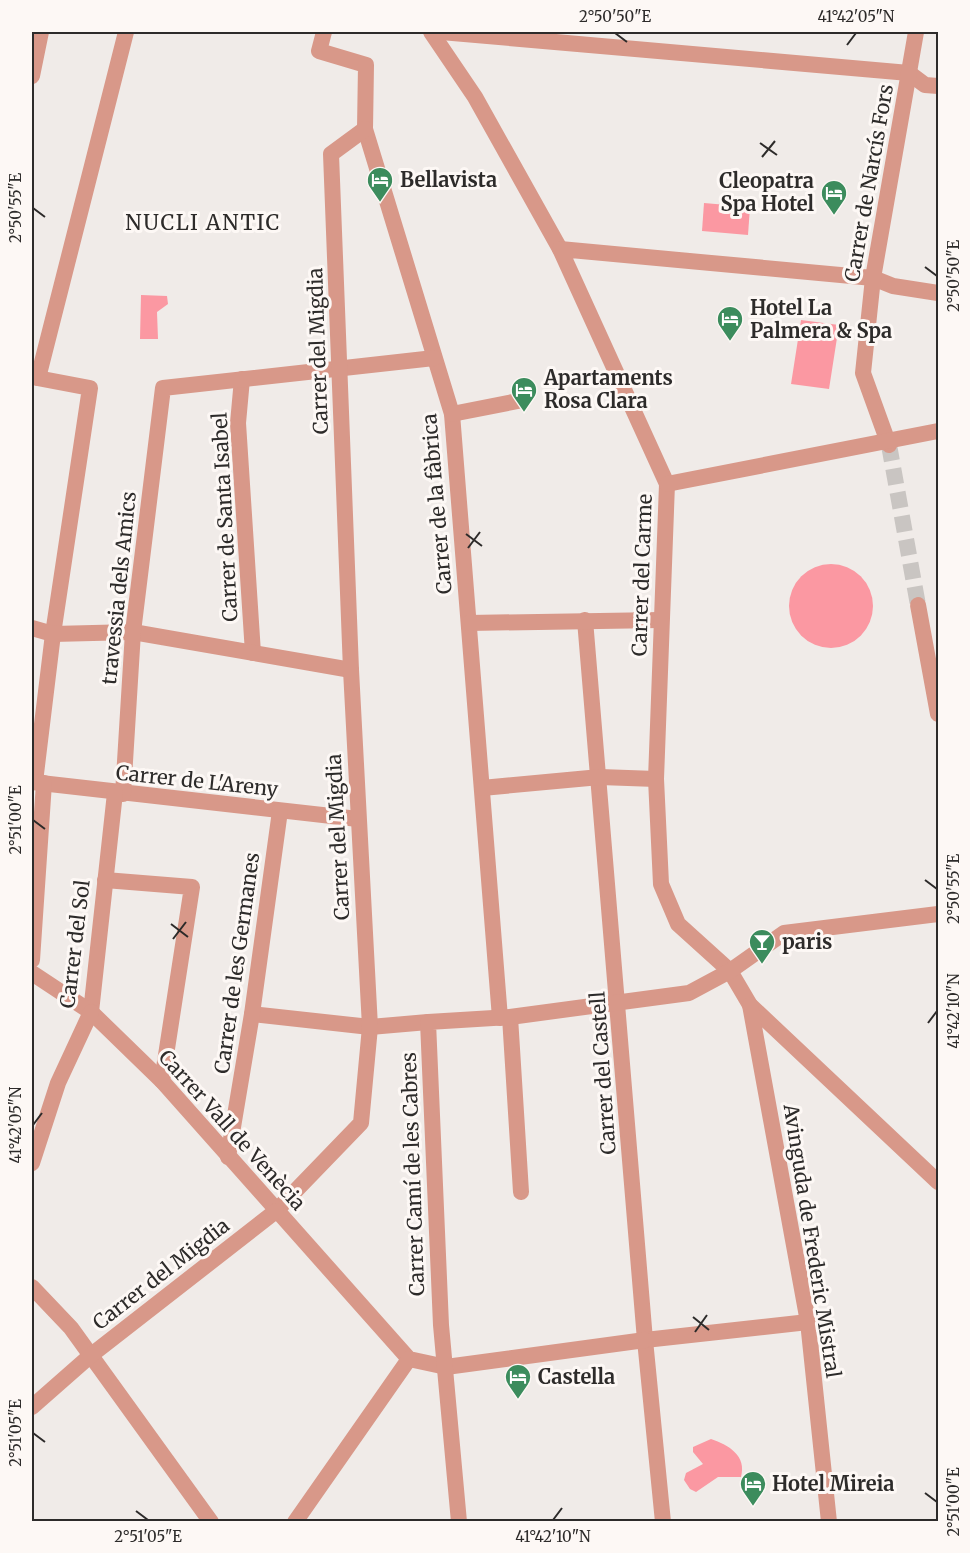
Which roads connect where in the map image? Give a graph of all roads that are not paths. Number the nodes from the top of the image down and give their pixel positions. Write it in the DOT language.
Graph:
graph roads {
  1 [pos="41,32"];
  2 [pos="126,32"];
  3 [pos="324,32"];
  4 [pos="431,32"];
  5 [pos="441,32"];
  6 [pos="916,32"];
  7 [pos="909,73"];
  8 [pos="32,76"];
  9 [pos="932,86"];
  10 [pos="365,129"];
  11 [pos="560,249"];
  12 [pos="873,278"];
  13 [pos="939,292"];
  14 [pos="434,358"];
  15 [pos="340,369"];
  16 [pos="35,378"];
  17 [pos="242,379"];
  18 [pos="518,401"];
  19 [pos="452,414"];
  20 [pos="939,431"];
  21 [pos="888,442"];
  22 [pos="667,484"];
  23 [pos="918,604"];
  24 [pos="585,620"];
  25 [pos="660,620"];
  26 [pos="469,623"];
  27 [pos="32,628"];
  28 [pos="133,632"];
  29 [pos="53,634"];
  30 [pos="254,653"];
  31 [pos="351,670"];
  32 [pos="939,714"];
  33 [pos="600,777"];
  34 [pos="656,779"];
  35 [pos="37,782"];
  36 [pos="482,788"];
  37 [pos="119,794"];
  38 [pos="280,811"];
  39 [pos="358,819"];
  40 [pos="105,880"];
  41 [pos="939,914"];
  42 [pos="32,960"];
  43 [pos="730,971"];
  44 [pos="32,973"];
  45 [pos="619,1002"];
  46 [pos="750,1005"];
  47 [pos="91,1012"];
  48 [pos="252,1014"];
  49 [pos="505,1017"];
  50 [pos="428,1022"];
  51 [pos="370,1027"];
  52 [pos="162,1081"];
  53 [pos="228,1157"];
  54 [pos="32,1162"];
  55 [pos="939,1182"];
  56 [pos="521,1192"];
  57 [pos="276,1211"];
  58 [pos="32,1287"];
  59 [pos="808,1322"];
  60 [pos="645,1340"];
  61 [pos="90,1356"];
  62 [pos="409,1359"];
  63 [pos="446,1367"];
  64 [pos="32,1407"];
  65 [pos="211,1521"];
  66 [pos="295,1521"];
  67 [pos="459,1521"];
  68 [pos="663,1521"];
  69 [pos="829,1521"];
  1 -- 8 [label="street"];
  2 -- 16 [label="street"];
  3 -- 10 [label="street, Carrer de la fàbrica"];
  4 -- 11 [label="street, Carrer del Carme"];
  5 -- 7 [label="street"];
  6 -- 7 [label="street, Carrer de Narcís Fors"];
  7 -- 9 [label="street"];
  7 -- 12 [label="street, Carrer de Narcís Fors"];
  10 -- 14 [label="street, Carrer de la fàbrica"];
  10 -- 15 [label="street, Carrer del Migdia"];
  11 -- 12 [label="street"];
  11 -- 22 [label="street, Carrer del Carme"];
  12 -- 13 [label="street"];
  12 -- 21 [label="street, Carrer de Narcís Fors"];
  14 -- 15 [label="street"];
  14 -- 19 [label="street, Carrer de la fàbrica"];
  15 -- 17 [label="street"];
  15 -- 31 [label="street, Carrer del Migdia"];
  16 -- 29 [label="street"];
  17 -- 28 [label="street, travessia dels Amics"];
  17 -- 30 [label="street, Carrer de Santa Isabel"];
  18 -- 19 [label="street"];
  19 -- 26 [label="street, Carrer de la fàbrica"];
  20 -- 21 [label="street"];
  21 -- 22 [label="street"];
  22 -- 25 [label="street, Carrer del Carme"];
  23 -- 32 [label="street"];
  24 -- 25 [label="street"];
  24 -- 26 [label="street"];
  24 -- 33 [label="street, Carrer del Castell"];
  25 -- 34 [label="street, Carrer del Carme"];
  26 -- 36 [label="street, Carrer de la fàbrica"];
  27 -- 29 [label="street"];
  28 -- 29 [label="street"];
  28 -- 30 [label="street"];
  28 -- 37 [label="street, travessia dels Amics"];
  29 -- 35 [label="street"];
  30 -- 31 [label="street"];
  31 -- 39 [label="street, Carrer del Migdia"];
  33 -- 34 [label="street"];
  33 -- 36 [label="street"];
  33 -- 45 [label="street, Carrer del Castell"];
  34 -- 43 [label="street, Carrer del Carme"];
  35 -- 37 [label="street, Carrer de L'Areny"];
  35 -- 42 [label="street"];
  36 -- 49 [label="street, Carrer de la fàbrica"];
  37 -- 38 [label="street, Carrer de L'Areny"];
  37 -- 40 [label="street, Carrer del Sol"];
  38 -- 39 [label="street, Carrer de L'Areny"];
  38 -- 48 [label="street, Carrer de les Germanes"];
  39 -- 51 [label="street, Carrer del Migdia"];
  40 -- 47 [label="street, Carrer del Sol"];
  40 -- 52 [label="street"];
  41 -- 43 [label="street"];
  43 -- 45 [label="street"];
  43 -- 46 [label="street"];
  44 -- 47 [label="street, Carrer Vall de Venècia"];
  45 -- 49 [label="street"];
  45 -- 60 [label="street, Carrer del Castell"];
  46 -- 55 [label="street"];
  46 -- 59 [label="street, Avinguda de Frederic Mistral"];
  47 -- 52 [label="street, Carrer Vall de Venècia"];
  47 -- 54 [label="street, Carrer del Sol"];
  48 -- 51 [label="street"];
  48 -- 53 [label="street, Carrer de les Germanes"];
  49 -- 50 [label="street"];
  49 -- 56 [label="street, Carrer de la fàbrica"];
  50 -- 51 [label="street"];
  50 -- 63 [label="street, Carrer Camí de les Cabres"];
  51 -- 57 [label="street, Carrer del Migdia"];
  52 -- 53 [label="street, Carrer Vall de Venècia"];
  53 -- 57 [label="street, Carrer Vall de Venècia"];
  57 -- 61 [label="street, Carrer del Migdia"];
  57 -- 62 [label="street, Carrer Vall de Venècia"];
  58 -- 61 [label="street"];
  59 -- 60 [label="street"];
  59 -- 69 [label="street, Avinguda de Frederic Mistral"];
  60 -- 63 [label="street"];
  60 -- 68 [label="street, Carrer del Castell"];
  61 -- 64 [label="street, Carrer del Migdia"];
  61 -- 65 [label="street"];
  62 -- 63 [label="street"];
  62 -- 66 [label="street"];
  63 -- 67 [label="street, Carrer Camí de les Cabres"];
}
